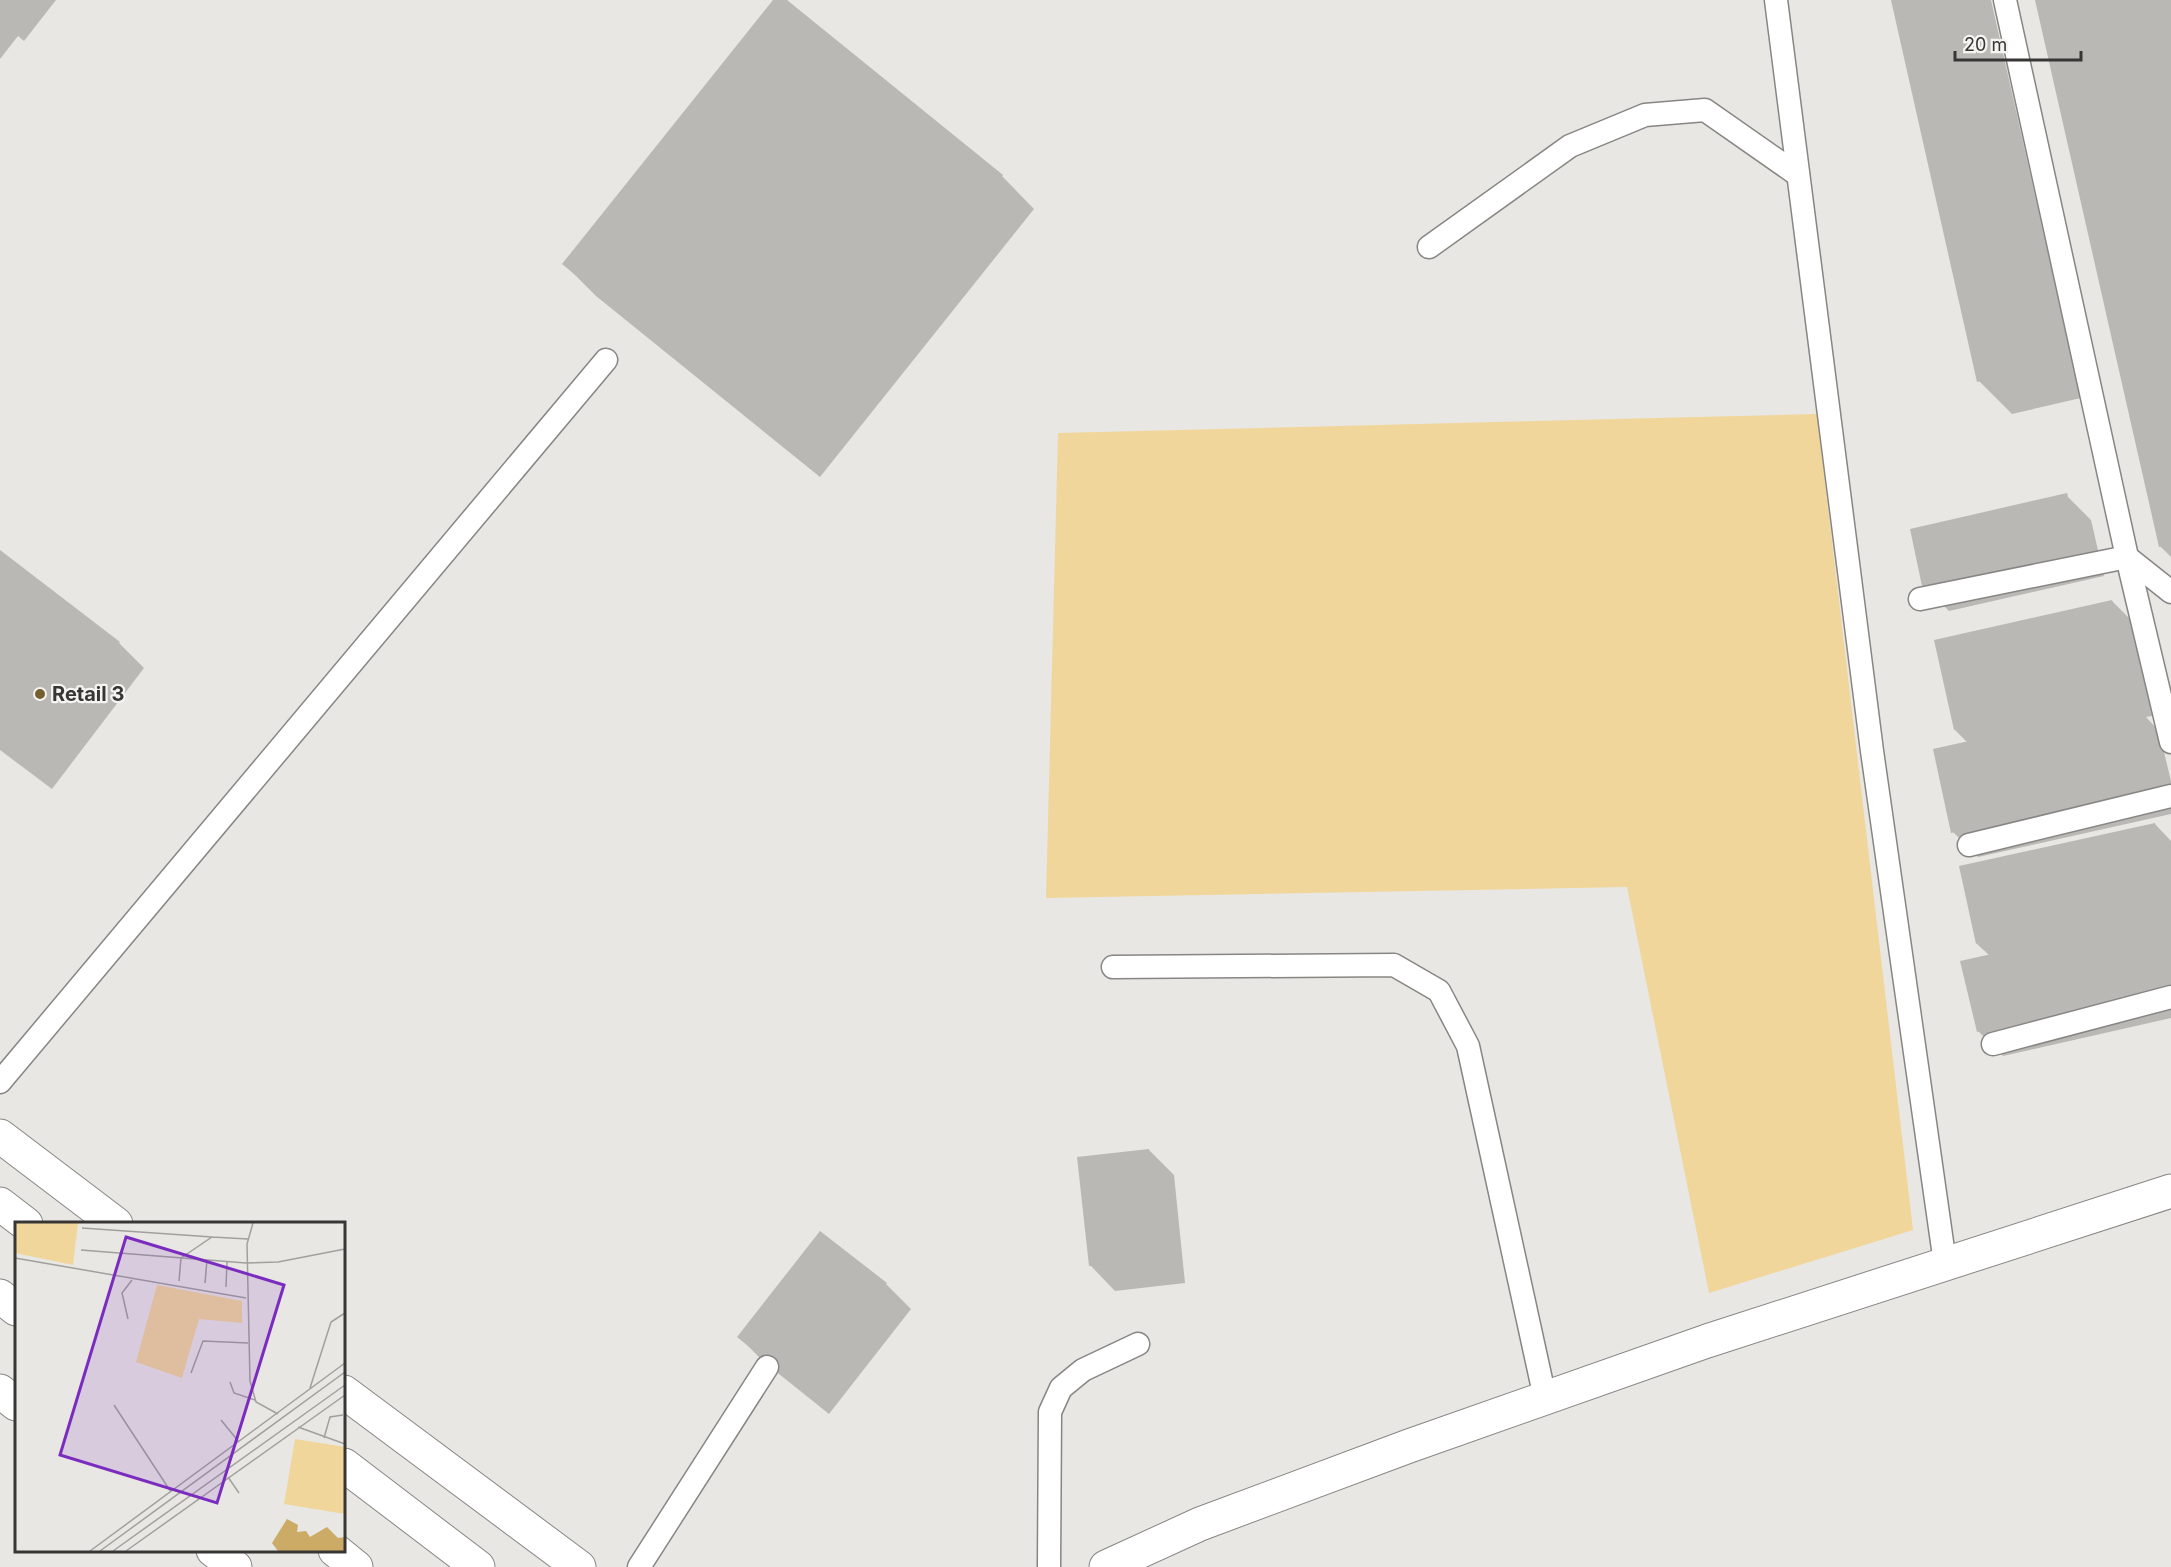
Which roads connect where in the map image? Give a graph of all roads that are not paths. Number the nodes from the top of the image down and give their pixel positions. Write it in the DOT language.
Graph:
graph roads {
  1 [pos="1776,0"];
  2 [pos="2005,0"];
  3 [pos="1798,175"];
  4 [pos="1429,247"];
  5 [pos="606,360"];
  6 [pos="2127,557"];
  7 [pos="2171,592"];
  8 [pos="1920,599"];
  9 [pos="2171,742"];
  10 [pos="2171,796"];
  11 [pos="1969,844"];
  12 [pos="1113,967"];
  13 [pos="2171,997"];
  14 [pos="1993,1044"];
  15 [pos="0,1082"];
  16 [pos="0,1136"];
  17 [pos="2171,1191"];
  18 [pos="0,1204"];
  19 [pos="23,1222"];
  20 [pos="113,1222"];
  21 [pos="1945,1263"];
  22 [pos="0,1296"];
  23 [pos="15,1308"];
  24 [pos="1138,1344"];
  25 [pos="767,1366"];
  26 [pos="0,1391"];
  27 [pos="345,1393"];
  28 [pos="1545,1398"];
  29 [pos="15,1403"];
  30 [pos="345,1466"];
  31 [pos="214,1552"];
  32 [pos="336,1552"];
  33 [pos="235,1567"];
  34 [pos="356,1567"];
  35 [pos="478,1567"];
  36 [pos="579,1567"];
  37 [pos="639,1567"];
  38 [pos="1049,1567"];
  39 [pos="1107,1567"];
  1 -- 3 [label="lane"];
  2 -- 6 [label="lane"];
  3 -- 4 [label="lane"];
  3 -- 21 [label="lane"];
  5 -- 15 [label="lane"];
  6 -- 7 [label="lane"];
  6 -- 8 [label="lane"];
  6 -- 9 [label="lane"];
  10 -- 11 [label="lane"];
  12 -- 28 [label="lane"];
  13 -- 14 [label="lane"];
  16 -- 20 [label="main road"];
  17 -- 21 [label="main road"];
  18 -- 19 [label="main road"];
  21 -- 28 [label="main road"];
  22 -- 23 [label="main road"];
  24 -- 38 [label="lane"];
  25 -- 37 [label="lane"];
  26 -- 29 [label="main road"];
  27 -- 36 [label="main road"];
  28 -- 39 [label="main road"];
  30 -- 35 [label="main road"];
  31 -- 33 [label="main road"];
  32 -- 34 [label="main road"];
}
